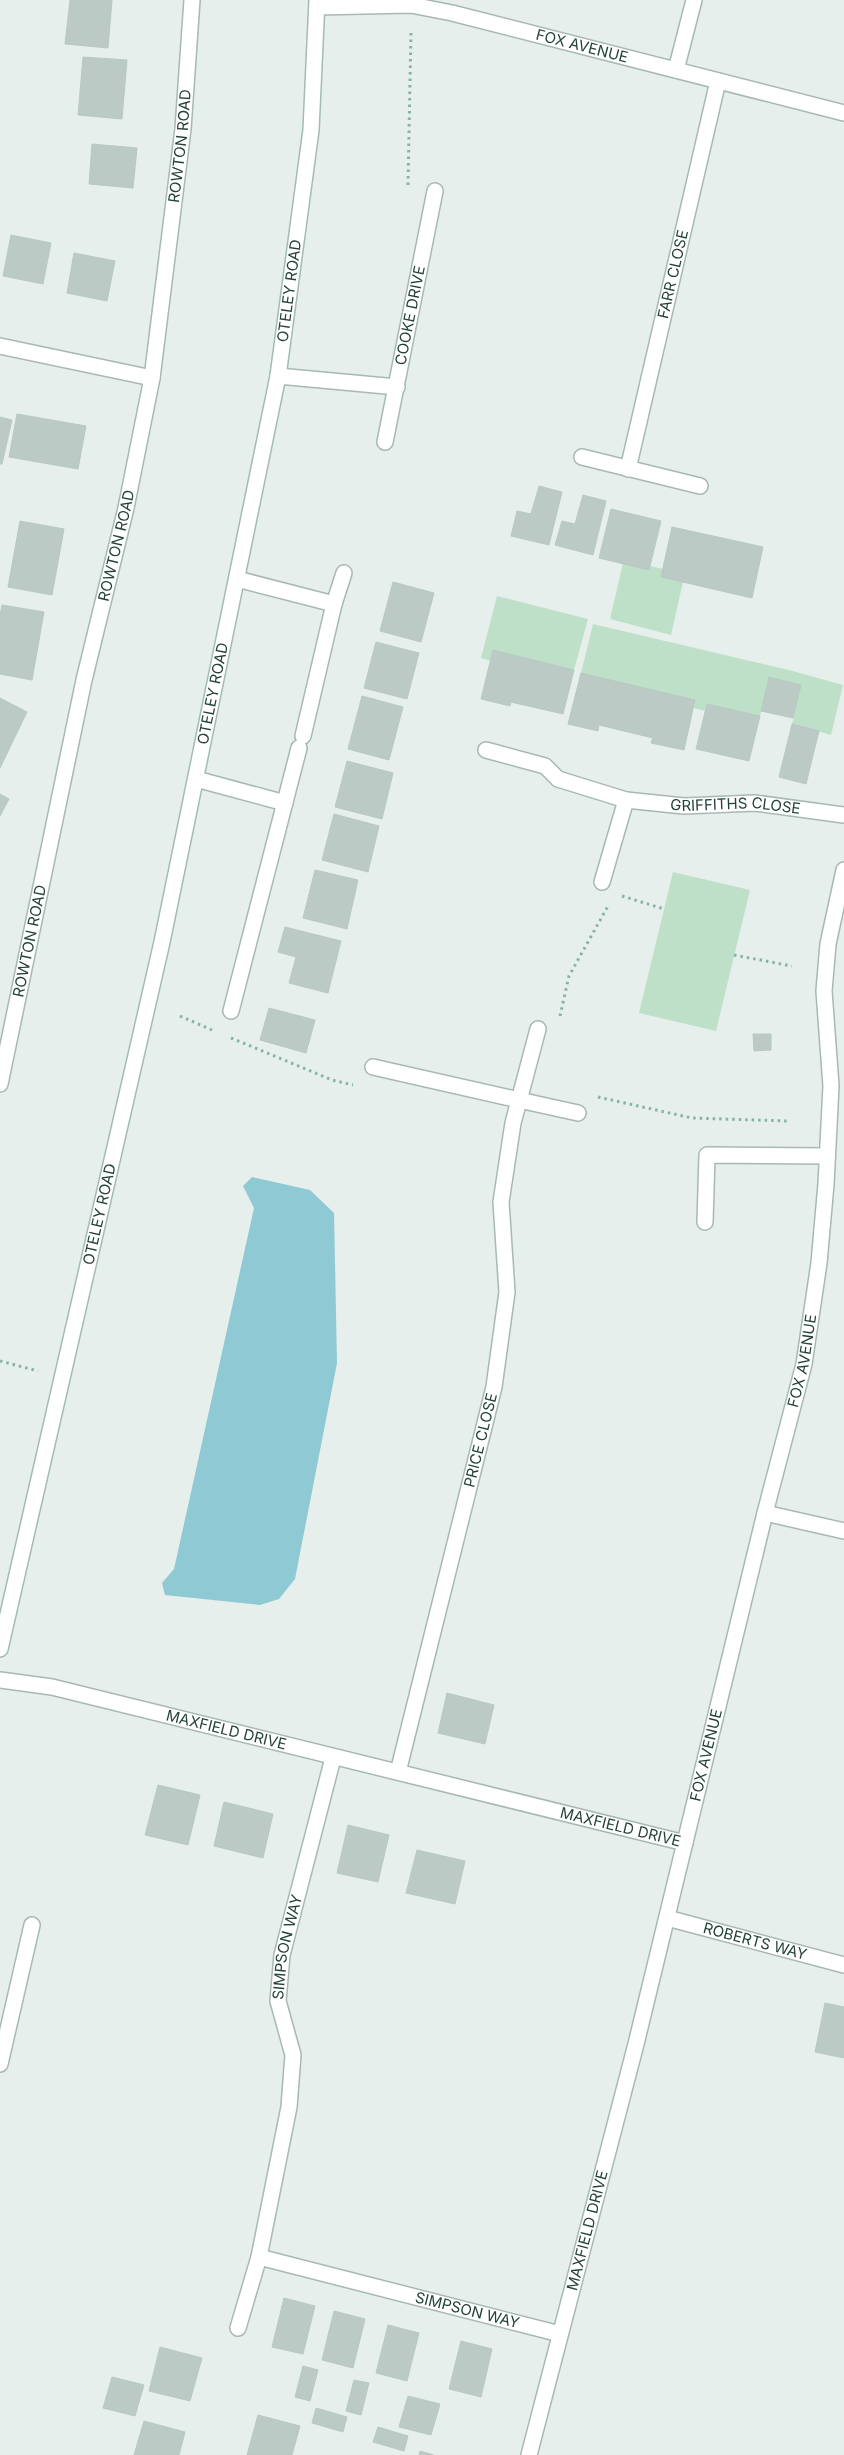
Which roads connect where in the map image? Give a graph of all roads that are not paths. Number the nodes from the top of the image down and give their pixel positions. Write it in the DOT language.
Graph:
graph roads {
  1 [pos="192,0"];
  2 [pos="694,0"];
  3 [pos="317,4"];
  4 [pos="676,70"];
  5 [pos="718,81"];
  6 [pos="844,113"];
  7 [pos="435,190"];
  8 [pos="0,346"];
  9 [pos="278,376"];
  10 [pos="152,378"];
  11 [pos="397,386"];
  12 [pos="385,442"];
  13 [pos="582,457"];
  14 [pos="628,468"];
  15 [pos="700,486"];
  16 [pos="344,573"];
  17 [pos="237,579"];
  18 [pos="334,604"];
  19 [pos="486,750"];
  20 [pos="196,779"];
  21 [pos="626,800"];
  22 [pos="285,803"];
  23 [pos="844,816"];
  24 [pos="844,870"];
  25 [pos="602,882"];
  26 [pos="231,1011"];
  27 [pos="538,1028"];
  28 [pos="373,1067"];
  29 [pos="0,1084"];
  30 [pos="519,1100"];
  31 [pos="578,1113"];
  32 [pos="828,1156"];
  33 [pos="705,1222"];
  34 [pos="765,1513"];
  35 [pos="844,1531"];
  36 [pos="0,1649"];
  37 [pos="0,1680"];
  38 [pos="333,1758"];
  39 [pos="398,1772"];
  40 [pos="685,1844"];
  41 [pos="667,1918"];
  42 [pos="32,1925"];
  43 [pos="844,1965"];
  44 [pos="0,2064"];
  45 [pos="259,2257"];
  46 [pos="238,2328"];
  47 [pos="560,2334"];
  48 [pos="529,2455"];
  1 -- 10 [label="street, ROWTON ROAD"];
  2 -- 4 [label="street"];
  3 -- 4 [label="street, FOX AVENUE"];
  3 -- 9 [label="street, OTELEY ROAD"];
  4 -- 5 [label="street, FOX AVENUE"];
  5 -- 6 [label="street, FOX AVENUE"];
  5 -- 14 [label="street, FARR CLOSE"];
  7 -- 11 [label="street, COOKE DRIVE"];
  8 -- 10 [label="street"];
  9 -- 11 [label="street"];
  9 -- 17 [label="street, OTELEY ROAD"];
  10 -- 29 [label="street, ROWTON ROAD"];
  11 -- 12 [label="street, COOKE DRIVE"];
  13 -- 14 [label="street"];
  14 -- 15 [label="street"];
  16 -- 18 [label="street"];
  17 -- 18 [label="street"];
  17 -- 20 [label="street, OTELEY ROAD"];
  18 -- 22 [label="street"];
  19 -- 21 [label="street, GRIFFITHS CLOSE"];
  20 -- 22 [label="street"];
  20 -- 36 [label="street, OTELEY ROAD"];
  21 -- 23 [label="street, GRIFFITHS CLOSE"];
  21 -- 25 [label="street"];
  22 -- 26 [label="street"];
  24 -- 32 [label="street, FOX AVENUE"];
  27 -- 30 [label="street, PRICE CLOSE"];
  28 -- 30 [label="street"];
  30 -- 31 [label="street"];
  30 -- 39 [label="street, PRICE CLOSE"];
  32 -- 33 [label="street"];
  32 -- 34 [label="street, FOX AVENUE"];
  34 -- 35 [label="street"];
  34 -- 40 [label="street, FOX AVENUE"];
  37 -- 38 [label="street, MAXFIELD DRIVE"];
  38 -- 39 [label="street, MAXFIELD DRIVE"];
  38 -- 45 [label="street, SIMPSON WAY"];
  39 -- 40 [label="street, MAXFIELD DRIVE"];
  40 -- 41 [label="street, MAXFIELD DRIVE"];
  41 -- 43 [label="street, ROBERTS WAY"];
  41 -- 47 [label="street, MAXFIELD DRIVE"];
  42 -- 44 [label="street"];
  45 -- 46 [label="street, SIMPSON WAY"];
  45 -- 47 [label="street, SIMPSON WAY"];
  47 -- 48 [label="street, MAXFIELD DRIVE"];
}
